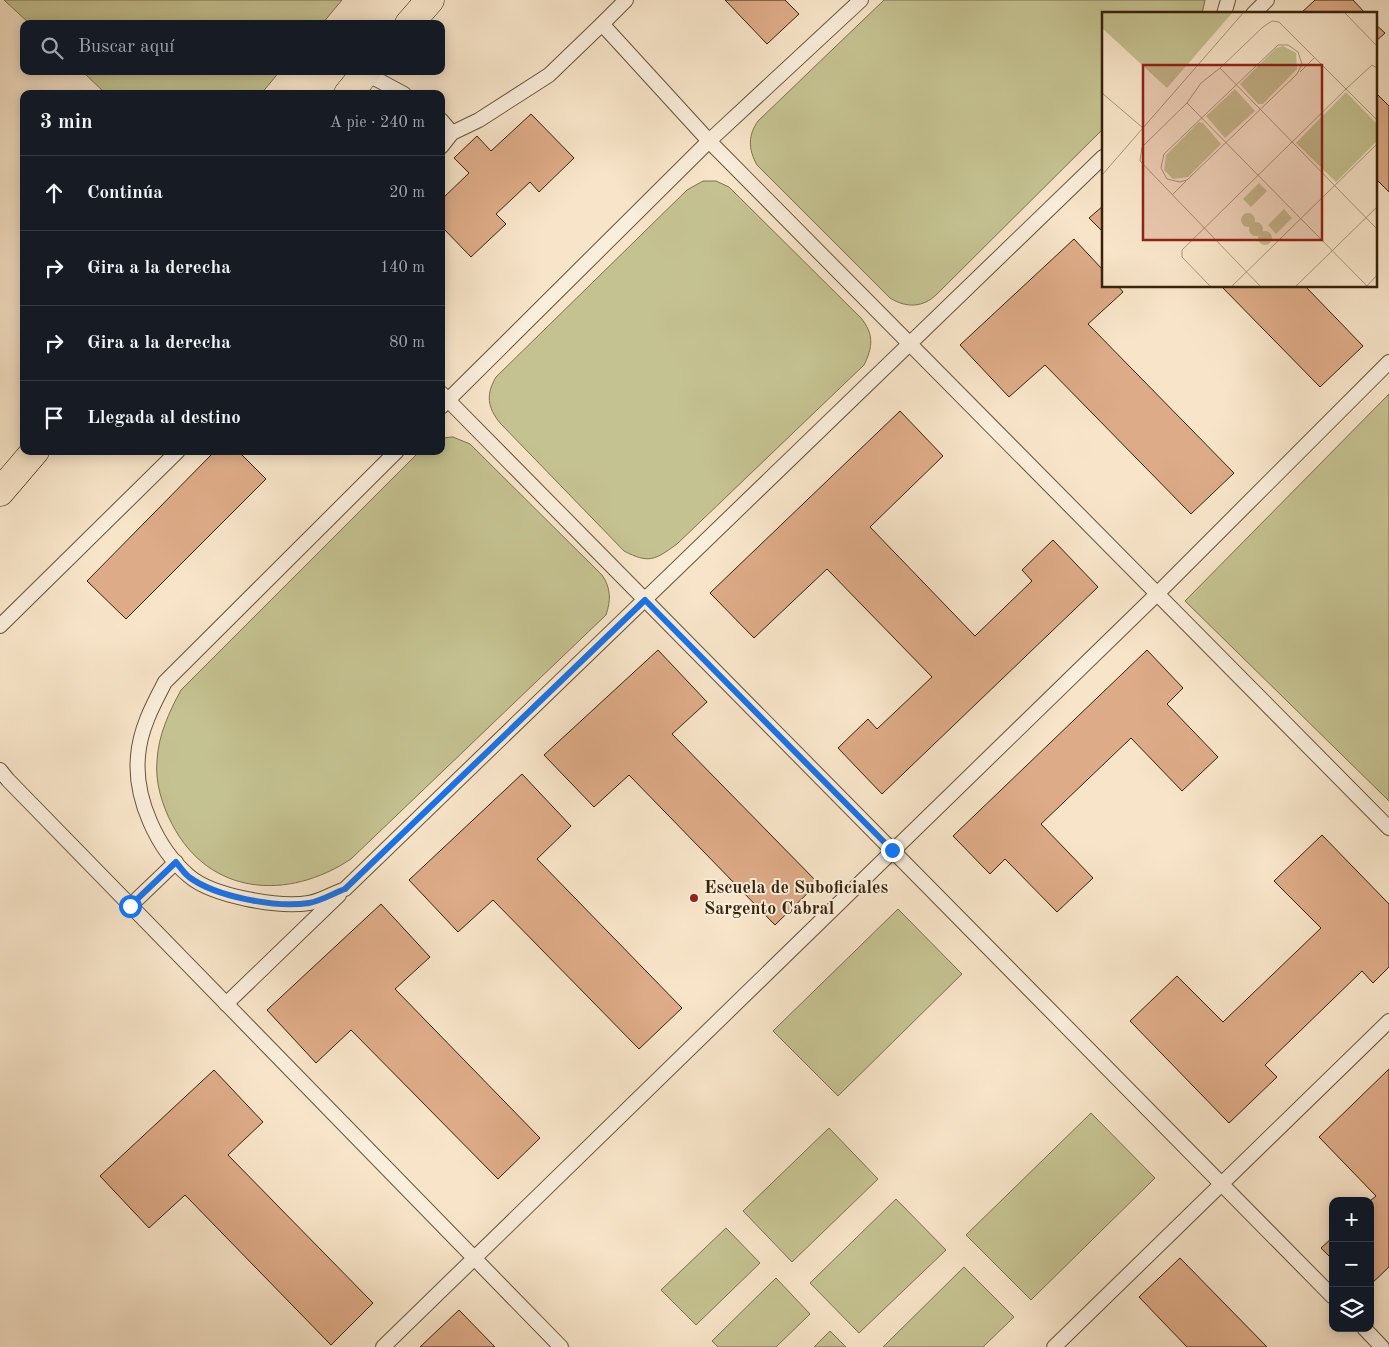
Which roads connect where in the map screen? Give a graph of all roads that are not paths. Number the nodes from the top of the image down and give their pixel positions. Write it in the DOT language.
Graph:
graph roads {
  1 [pos="430,0"];
  2 [pos="626,0"];
  3 [pos="861,0"];
  4 [pos="1267,0"];
  5 [pos="1255,12"];
  6 [pos="412,20"];
  7 [pos="602,24"];
  8 [pos="364,75"];
  9 [pos="371,75"];
  10 [pos="351,90"];
  11 [pos="397,90"];
  12 [pos="445,125"];
  13 [pos="452,133"];
  14 [pos="708,141"];
  15 [pos="445,142"];
  16 [pos="1102,158"];
  17 [pos="908,345"];
  18 [pos="1389,362"];
  19 [pos="445,399"];
  20 [pos="445,401"];
  21 [pos="32,455"];
  22 [pos="174,455"];
  23 [pos="392,455"];
  24 [pos="0,492"];
  25 [pos="1158,594"];
  26 [pos="645,600"];
  27 [pos="0,626"];
  28 [pos="0,770"];
  29 [pos="1389,828"];
  30 [pos="892,850"];
  31 [pos="176,862"];
  32 [pos="345,889"];
  33 [pos="130,906"];
  34 [pos="226,1004"];
  35 [pos="1389,1021"];
  36 [pos="1222,1184"];
  37 [pos="474,1258"];
  38 [pos="1329,1293"];
  39 [pos="1368,1332"];
  40 [pos="383,1347"];
  41 [pos="561,1347"];
  42 [pos="1054,1347"];
  43 [pos="1382,1347"];
  1 -- 6 [label="main road"];
  2 -- 7 [label="lane"];
  3 -- 14 [label="lane"];
  4 -- 5 [label="lane"];
  7 -- 13 [label="lane"];
  7 -- 14 [label="lane"];
  8 -- 10 [label="main road"];
  9 -- 11 [label="lane"];
  12 -- 13 [label="lane"];
  13 -- 15 [label="lane"];
  14 -- 17 [label="lane"];
  14 -- 19 [label="lane"];
  16 -- 17 [label="lane"];
  17 -- 25 [label="lane"];
  17 -- 26 [label="lane"];
  18 -- 25 [label="lane"];
  20 -- 26 [label="lane"];
  21 -- 24 [label="main road"];
  22 -- 27 [label="lane"];
  23 -- 31 [label="lane"];
  25 -- 29 [label="lane"];
  25 -- 30 [label="lane"];
  26 -- 30 [label="lane"];
  26 -- 32 [label="lane"];
  28 -- 33 [label="lane"];
  30 -- 36 [label="lane"];
  30 -- 37 [label="lane"];
  31 -- 32 [label="lane"];
  31 -- 33 [label="lane"];
  32 -- 34 [label="lane"];
  33 -- 34 [label="lane"];
  34 -- 37 [label="lane"];
  35 -- 36 [label="lane"];
  36 -- 38 [label="lane"];
  36 -- 42 [label="lane"];
  37 -- 40 [label="lane"];
  37 -- 41 [label="lane"];
  39 -- 43 [label="lane"];
}
